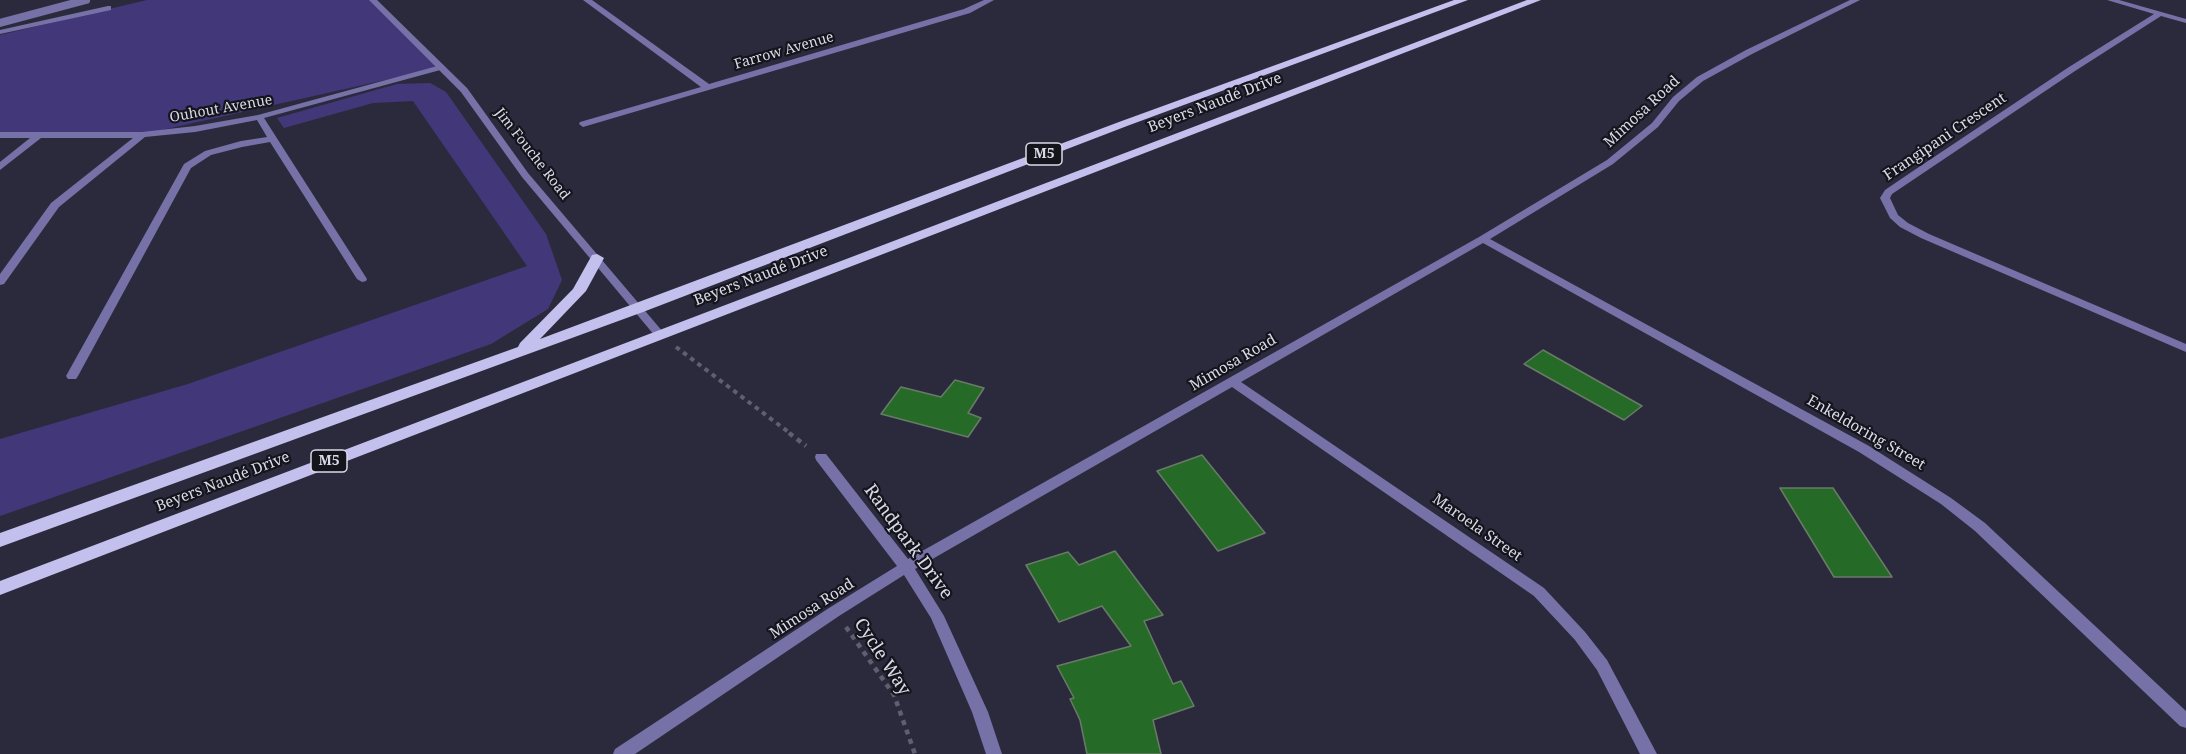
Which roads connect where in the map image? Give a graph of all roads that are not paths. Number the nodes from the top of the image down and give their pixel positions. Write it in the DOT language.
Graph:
graph roads {
  1 [pos="86,0"];
  2 [pos="373,0"];
  3 [pos="990,0"];
  4 [pos="1462,0"];
  5 [pos="1536,0"];
  6 [pos="1856,0"];
  7 [pos="2111,0"];
  8 [pos="591,1"];
  9 [pos="108,8"];
  10 [pos="2160,14"];
  11 [pos="2186,21"];
  12 [pos="0,23"];
  13 [pos="0,32"];
  14 [pos="441,67"];
  15 [pos="708,88"];
  16 [pos="259,117"];
  17 [pos="584,124"];
  18 [pos="0,135"];
  19 [pos="39,135"];
  20 [pos="142,135"];
  21 [pos="273,139"];
  22 [pos="0,167"];
  23 [pos="1483,239"];
  24 [pos="597,258"];
  25 [pos="362,279"];
  26 [pos="0,282"];
  27 [pos="638,309"];
  28 [pos="659,334"];
  29 [pos="2186,348"];
  30 [pos="520,350"];
  31 [pos="72,376"];
  32 [pos="1232,381"];
  33 [pos="821,457"];
  34 [pos="0,540"];
  35 [pos="906,567"];
  36 [pos="0,588"];
  37 [pos="2186,721"];
  38 [pos="621,754"];
  39 [pos="994,754"];
  40 [pos="1649,754"];
  1 -- 12 [label="lane"];
  2 -- 14 [label="street, Jim Fouche Road"];
  3 -- 15 [label="street, Farrow Avenue"];
  4 -- 27 [label="main road, Beyers Naudé Drive / M5"];
  5 -- 28 [label="main road, Beyers Naudé Drive / M5"];
  6 -- 23 [label="street, Mimosa Road"];
  7 -- 10 [label="street"];
  8 -- 15 [label="street"];
  9 -- 13 [label="street"];
  10 -- 11 [label="street"];
  10 -- 29 [label="street, Frangipani Crescent"];
  14 -- 16 [label="street, Ouhout Avenue"];
  14 -- 24 [label="street, Jim Fouche Road"];
  15 -- 17 [label="street, Farrow Avenue"];
  16 -- 20 [label="street, Ouhout Avenue"];
  16 -- 21 [label="street"];
  18 -- 19 [label="street, Ouhout Avenue"];
  19 -- 20 [label="street, Ouhout Avenue"];
  19 -- 22 [label="street"];
  20 -- 26 [label="street"];
  21 -- 25 [label="street"];
  21 -- 31 [label="street"];
  23 -- 32 [label="street, Mimosa Road"];
  23 -- 37 [label="street, Enkeldoring Street"];
  24 -- 27 [label="street, Jim Fouche Road"];
  24 -- 30 [label="main road"];
  27 -- 28 [label="street, Jim Fouche Road"];
  27 -- 30 [label="main road, Beyers Naudé Drive / M5"];
  28 -- 36 [label="main road, Beyers Naudé Drive / M5"];
  30 -- 34 [label="main road, Beyers Naudé Drive / M5"];
  32 -- 35 [label="street, Mimosa Road"];
  32 -- 40 [label="street, Maroela Street"];
  33 -- 35 [label="street, Randpark Drive"];
  35 -- 38 [label="street, Mimosa Road"];
  35 -- 39 [label="street, Randpark Drive"];
}
